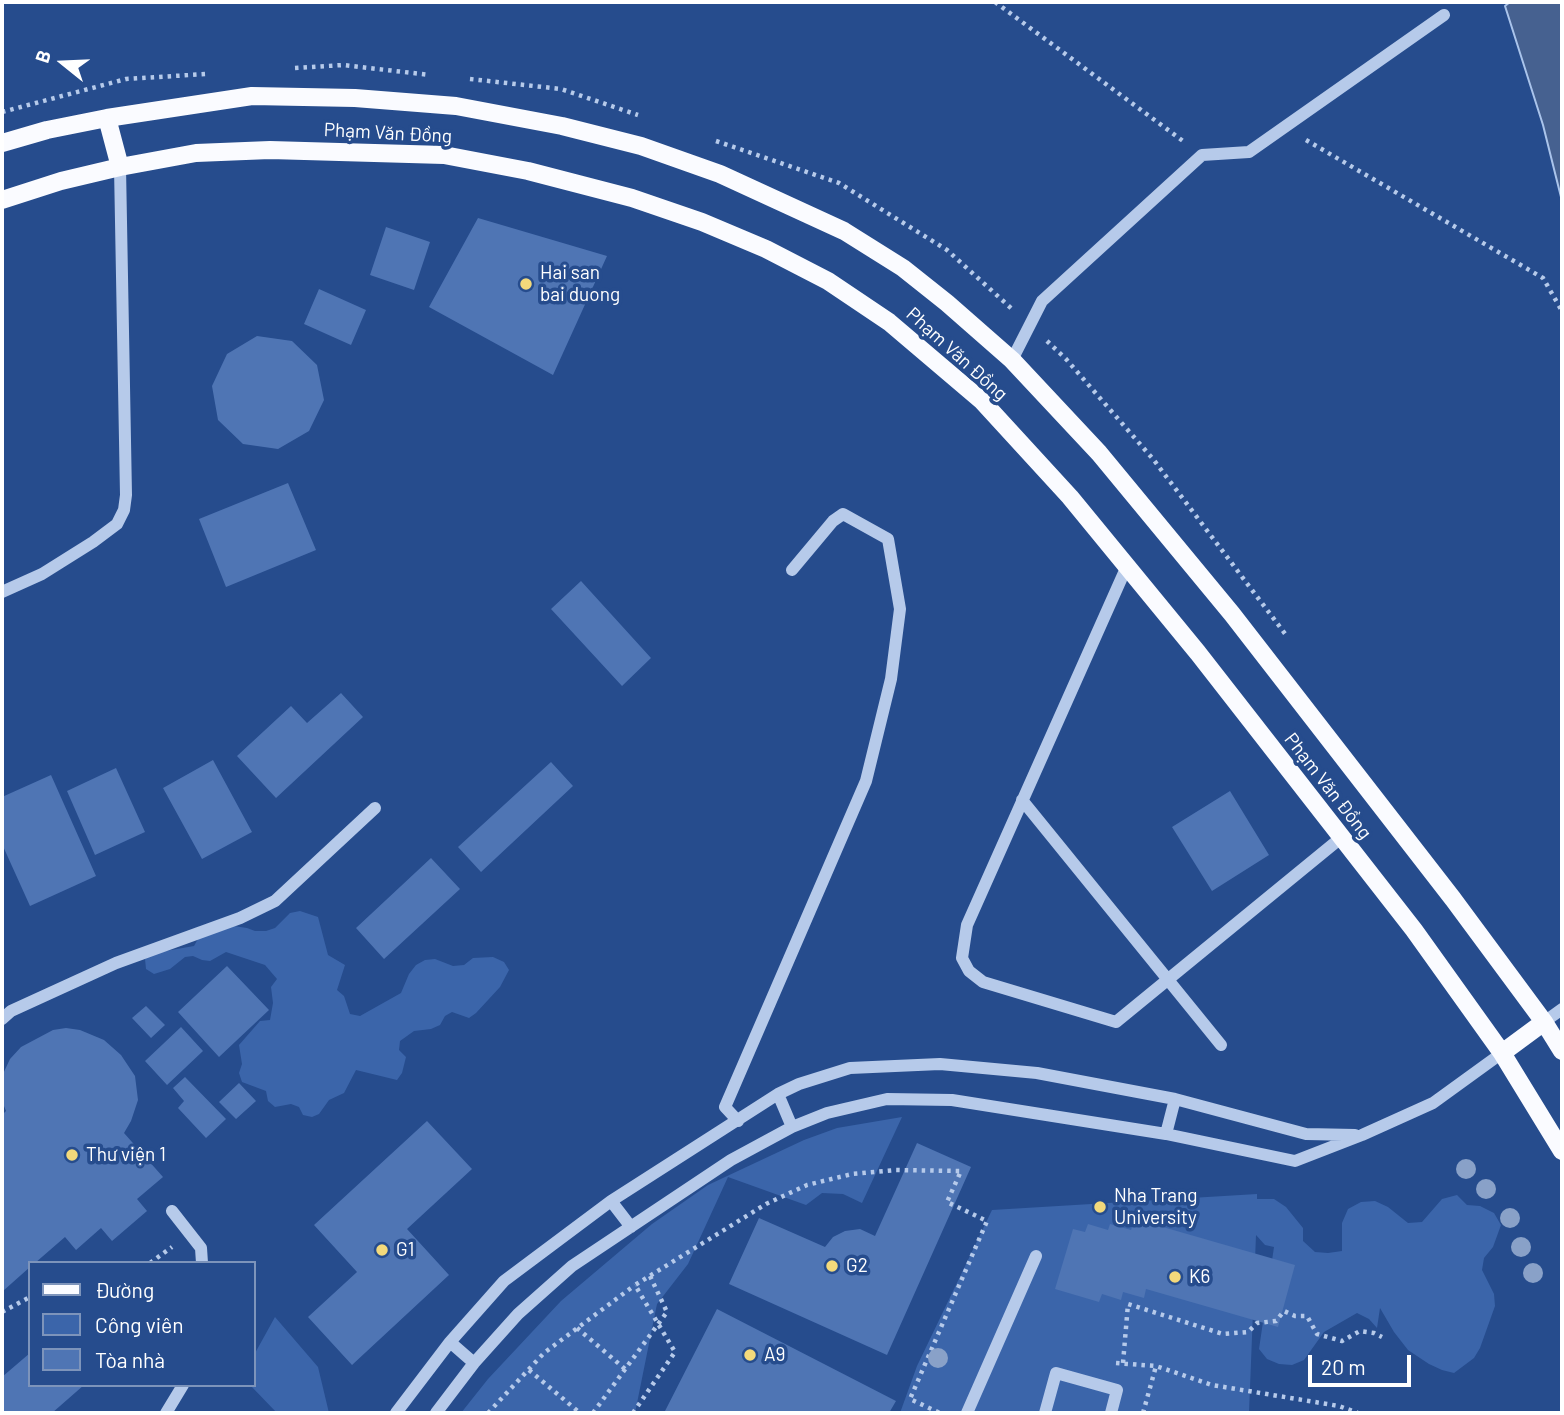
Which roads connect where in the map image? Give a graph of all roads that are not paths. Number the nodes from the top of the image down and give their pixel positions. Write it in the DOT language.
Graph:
graph roads {
  1 [pos="1444,15"];
  2 [pos="107,118"];
  3 [pos="2,143"];
  4 [pos="120,167"];
  5 [pos="2,200"];
  6 [pos="1012,360"];
  7 [pos="1127,566"];
  8 [pos="792,570"];
  9 [pos="2,592"];
  10 [pos="1022,800"];
  11 [pos="376,808"];
  12 [pos="1342,837"];
  13 [pos="1168,979"];
  14 [pos="1562,1009"];
  15 [pos="2,1019"];
  16 [pos="1544,1022"];
  17 [pos="1221,1045"];
  18 [pos="1562,1051"];
  19 [pos="1502,1053"];
  20 [pos="778,1094"];
  21 [pos="1175,1099"];
  22 [pos="738,1121"];
  23 [pos="792,1127"];
  24 [pos="1166,1134"];
  25 [pos="1363,1135"];
  26 [pos="1562,1151"];
  27 [pos="611,1200"];
  28 [pos="172,1211"];
  29 [pos="631,1227"];
  30 [pos="1036,1256"];
  31 [pos="202,1261"];
  32 [pos="450,1342"];
  33 [pos="474,1363"];
  34 [pos="182,1387"];
  35 [pos="166,1413"];
  36 [pos="396,1413"];
  37 [pos="436,1413"];
  38 [pos="967,1413"];
  39 [pos="1045,1413"];
  40 [pos="1111,1413"];
  1 -- 6 [label="street"];
  2 -- 3 [label="main road, Phạm Văn Đồng"];
  2 -- 4 [label="main road"];
  2 -- 6 [label="main road, Phạm Văn Đồng"];
  4 -- 5 [label="main road, Phạm Văn Đồng"];
  4 -- 7 [label="main road, Phạm Văn Đồng"];
  4 -- 9 [label="street"];
  6 -- 16 [label="main road, Phạm Văn Đồng"];
  7 -- 10 [label="street"];
  7 -- 12 [label="main road, Phạm Văn Đồng"];
  8 -- 22 [label="street"];
  10 -- 13 [label="street"];
  10 -- 13 [label="street"];
  11 -- 15 [label="street"];
  12 -- 13 [label="street"];
  12 -- 19 [label="main road, Phạm Văn Đồng"];
  13 -- 17 [label="street"];
  14 -- 16 [label="street"];
  16 -- 18 [label="main road, Phạm Văn Đồng"];
  16 -- 19 [label="main road"];
  19 -- 25 [label="street"];
  19 -- 26 [label="main road, Phạm Văn Đồng"];
  20 -- 21 [label="street"];
  20 -- 22 [label="street"];
  20 -- 23 [label="street"];
  21 -- 24 [label="street"];
  21 -- 25 [label="street"];
  22 -- 27 [label="street"];
  23 -- 24 [label="street"];
  23 -- 29 [label="street"];
  24 -- 25 [label="street"];
  27 -- 29 [label="street"];
  27 -- 32 [label="street"];
  28 -- 31 [label="street"];
  29 -- 33 [label="street"];
  30 -- 38 [label="street"];
  32 -- 33 [label="street"];
  32 -- 36 [label="street"];
  33 -- 37 [label="street"];
  34 -- 35 [label="street"];
  39 -- 40 [label="street"];
}
